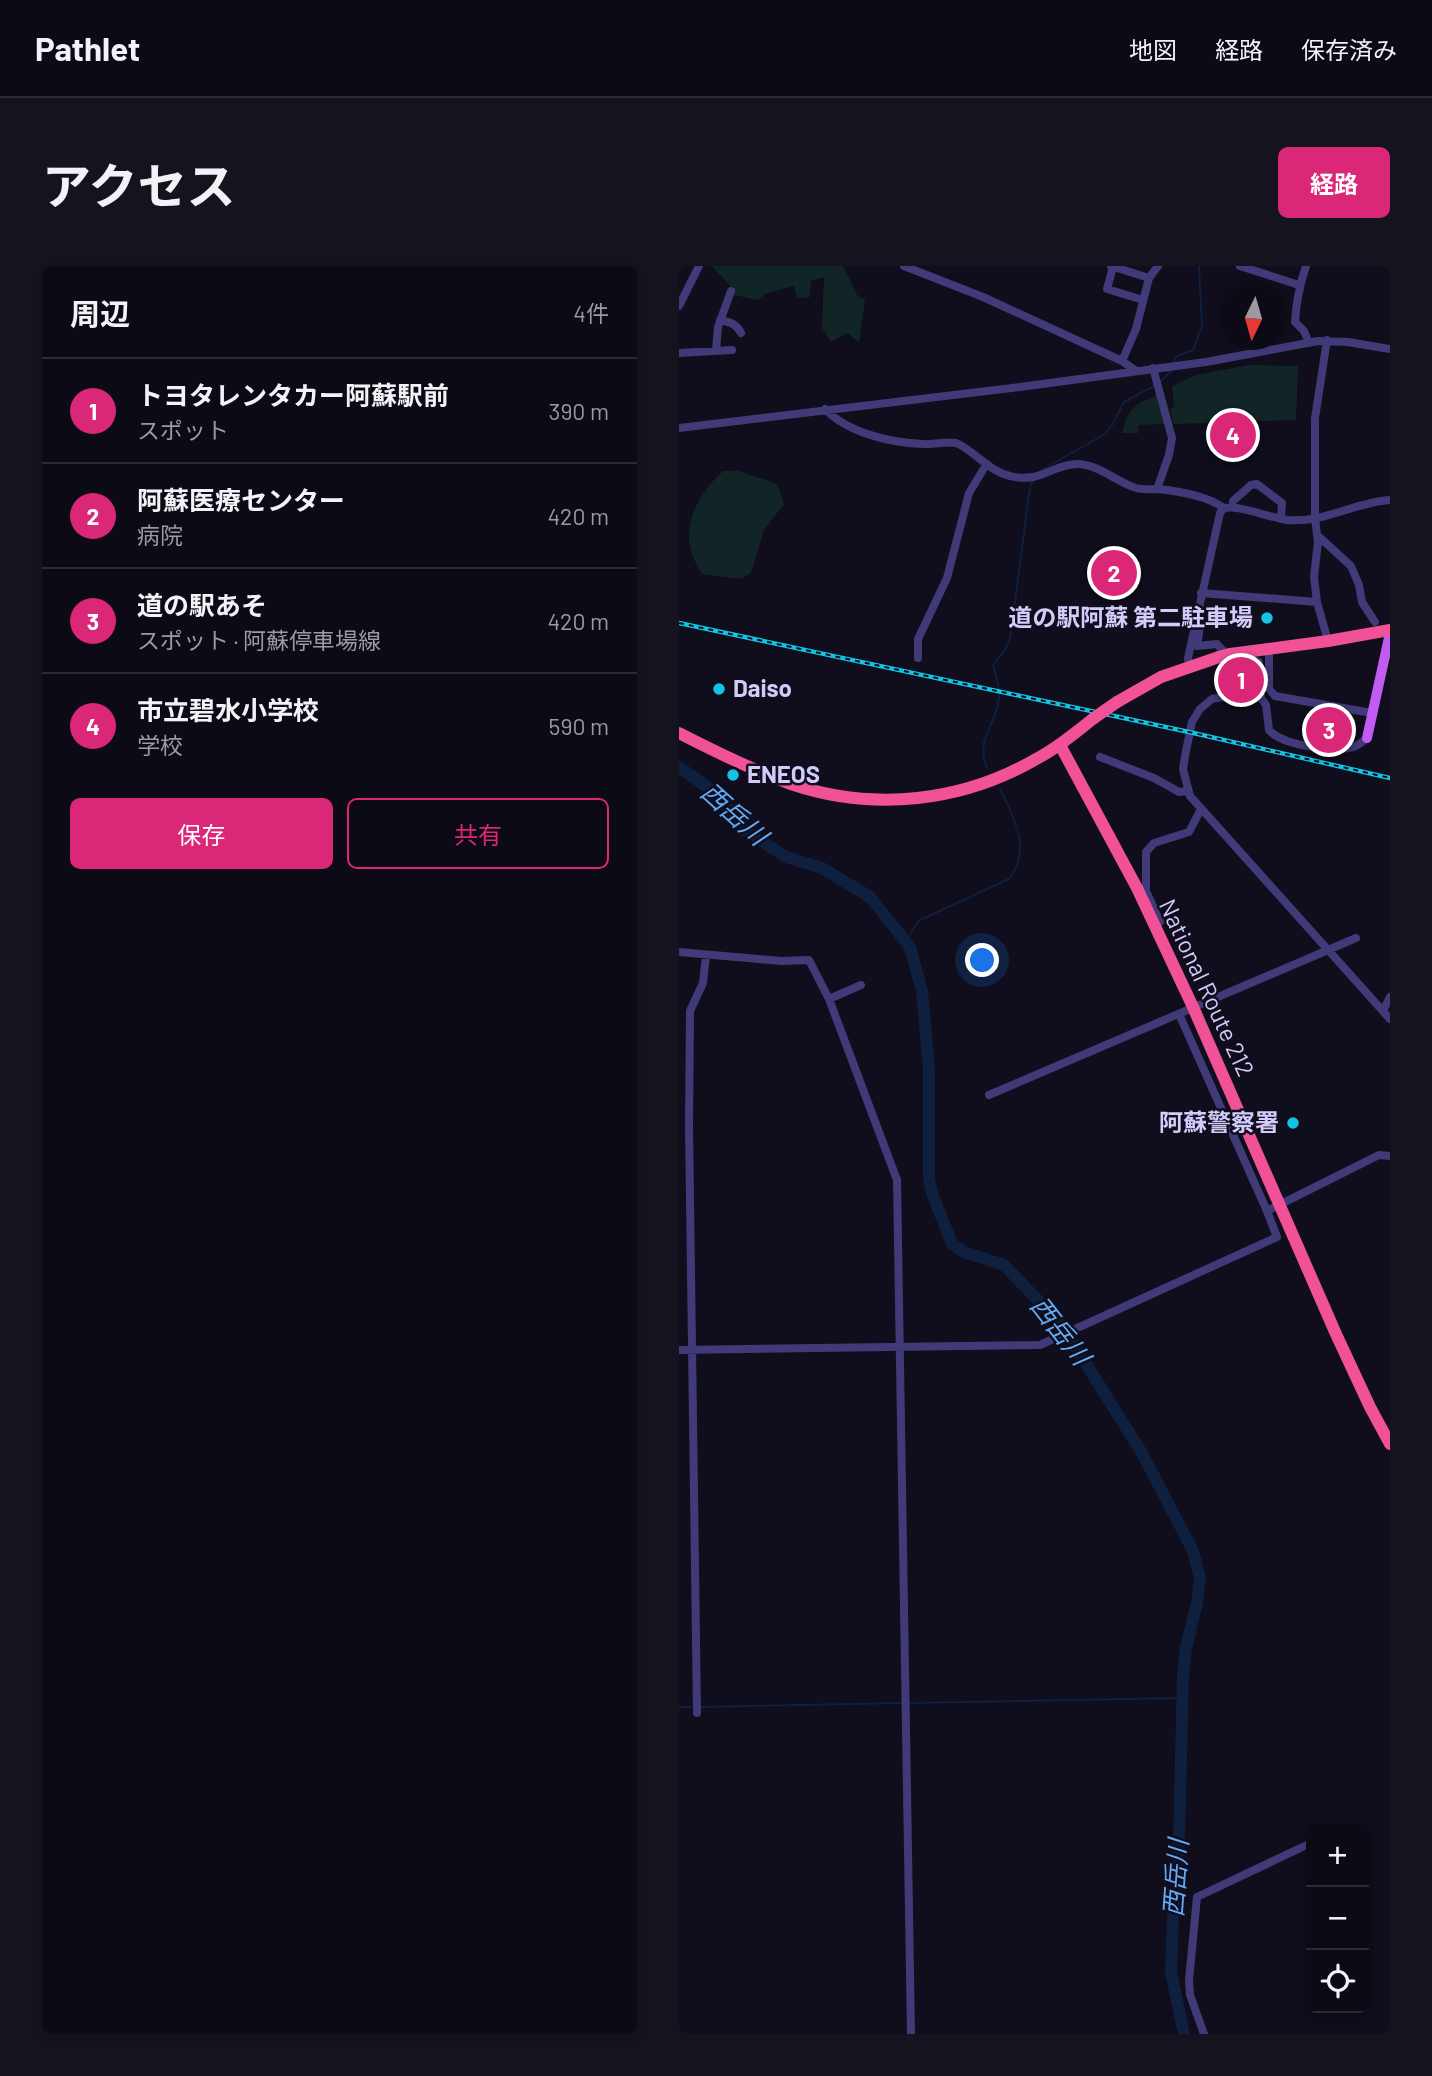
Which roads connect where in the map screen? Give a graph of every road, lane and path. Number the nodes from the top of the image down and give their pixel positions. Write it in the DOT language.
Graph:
graph roads {
  1 [pos="699,266"];
  2 [pos="904,266"];
  3 [pos="1158,266"];
  4 [pos="1240,266"];
  5 [pos="1306,266"];
  6 [pos="1112,267"];
  7 [pos="1149,278"];
  8 [pos="1299,285"];
  9 [pos="731,291"];
  10 [pos="1143,300"];
  11 [pos="679,306"];
  12 [pos="720,320"];
  13 [pos="741,333"];
  14 [pos="1327,340"];
  15 [pos="1309,343"];
  16 [pos="1390,349"];
  17 [pos="732,350"];
  18 [pos="716,351"];
  19 [pos="679,353"];
  20 [pos="1122,361"];
  21 [pos="1153,368"];
  22 [pos="1135,370"];
  23 [pos="825,409"];
  24 [pos="679,428"];
  25 [pos="986,466"];
  26 [pos="1157,489"];
  27 [pos="1390,500"];
  28 [pos="1233,501"];
  29 [pos="1224,508"];
  30 [pos="1281,519"];
  31 [pos="1315,519"];
  32 [pos="1317,535"];
  33 [pos="1201,593"];
  34 [pos="1317,602"];
  35 [pos="1196,616"];
  36 [pos="1375,622"];
  37 [pos="1390,632"];
  38 [pos="1328,641"];
  39 [pos="1269,649"];
  40 [pos="918,659"];
  41 [pos="1189,666"];
  42 [pos="1261,698"];
  43 [pos="1372,713"];
  44 [pos="679,733"];
  45 [pos="1367,738"];
  46 [pos="1060,745"];
  47 [pos="1100,757"];
  48 [pos="1188,791"];
  49 [pos="1201,809"];
  50 [pos="1155,926"];
  51 [pos="1356,938"];
  52 [pos="1328,949"];
  53 [pos="679,952"];
  54 [pos="706,956"];
  55 [pos="861,985"];
  56 [pos="1390,997"];
  57 [pos="829,999"];
  58 [pos="1193,1007"];
  59 [pos="1383,1011"];
  60 [pos="1179,1014"];
  61 [pos="1390,1019"];
  62 [pos="989,1095"];
  63 [pos="684,1126"];
  64 [pos="1390,1156"];
  65 [pos="1280,1205"];
  66 [pos="1267,1211"];
  67 [pos="899,1346"];
  68 [pos="679,1350"];
  69 [pos="692,1350"];
  70 [pos="1390,1444"];
  71 [pos="697,1713"];
  72 [pos="1306,1845"];
  73 [pos="911,2034"];
  74 [pos="1204,2034"];
  1 -- 11 [label="street"];
  2 -- 20 [label="street"];
  3 -- 7 [label="street"];
  4 -- 8 [label="street"];
  5 -- 8 [label="street"];
  6 -- 7 [label="street"];
  6 -- 10 [label="street"];
  7 -- 10 [label="street"];
  8 -- 15 [label="street"];
  9 -- 12 [label="street"];
  10 -- 20 [label="street"];
  12 -- 13 [label="street"];
  12 -- 18 [label="street"];
  14 -- 15 [label="street"];
  14 -- 16 [label="street"];
  14 -- 31 [label="street"];
  15 -- 21 [label="street"];
  17 -- 18 [label="street"];
  18 -- 19 [label="street"];
  20 -- 22 [label="street"];
  21 -- 22 [label="street"];
  21 -- 26 [label="street"];
  22 -- 23 [label="street"];
  23 -- 24 [label="street"];
  23 -- 25 [label="street"];
  25 -- 26 [label="street"];
  25 -- 40 [label="street"];
  26 -- 29 [label="street"];
  27 -- 31 [label="street"];
  28 -- 30 [label="street"];
  29 -- 30 [label="street"];
  29 -- 33 [label="street"];
  30 -- 31 [label="street"];
  31 -- 32 [label="street"];
  32 -- 34 [label="street"];
  32 -- 36 [label="street"];
  33 -- 34 [label="street"];
  33 -- 35 [label="street"];
  34 -- 38 [label="street"];
  35 -- 41 [label="street"];
  35 -- 42 [label="street"];
  37 -- 38 [label="highway"];
  37 -- 43 [label="main road"];
  38 -- 39 [label="highway"];
  39 -- 41 [label="highway"];
  39 -- 43 [label="street"];
  41 -- 46 [label="highway, bridge"];
  42 -- 45 [label="street"];
  42 -- 48 [label="street"];
  43 -- 45 [label="main road"];
  44 -- 46 [label="highway"];
  46 -- 50 [label="highway, National Route 212"];
  47 -- 48 [label="street"];
  48 -- 49 [label="street"];
  49 -- 50 [label="street"];
  49 -- 52 [label="street"];
  50 -- 58 [label="highway, National Route 212"];
  51 -- 52 [label="street"];
  52 -- 58 [label="street"];
  52 -- 59 [label="street"];
  53 -- 54 [label="street"];
  54 -- 57 [label="street"];
  54 -- 63 [label="street"];
  55 -- 57 [label="street"];
  56 -- 59 [label="street"];
  57 -- 67 [label="street"];
  58 -- 60 [label="street"];
  58 -- 65 [label="highway, National Route 212"];
  59 -- 61 [label="street"];
  60 -- 62 [label="street"];
  60 -- 66 [label="street"];
  63 -- 69 [label="street"];
  64 -- 65 [label="street"];
  65 -- 66 [label="street"];
  65 -- 70 [label="highway, National Route 212"];
  66 -- 67 [label="street"];
  67 -- 69 [label="street"];
  67 -- 73 [label="street"];
  68 -- 69 [label="street"];
  69 -- 71 [label="street"];
  72 -- 74 [label="street"];
}
